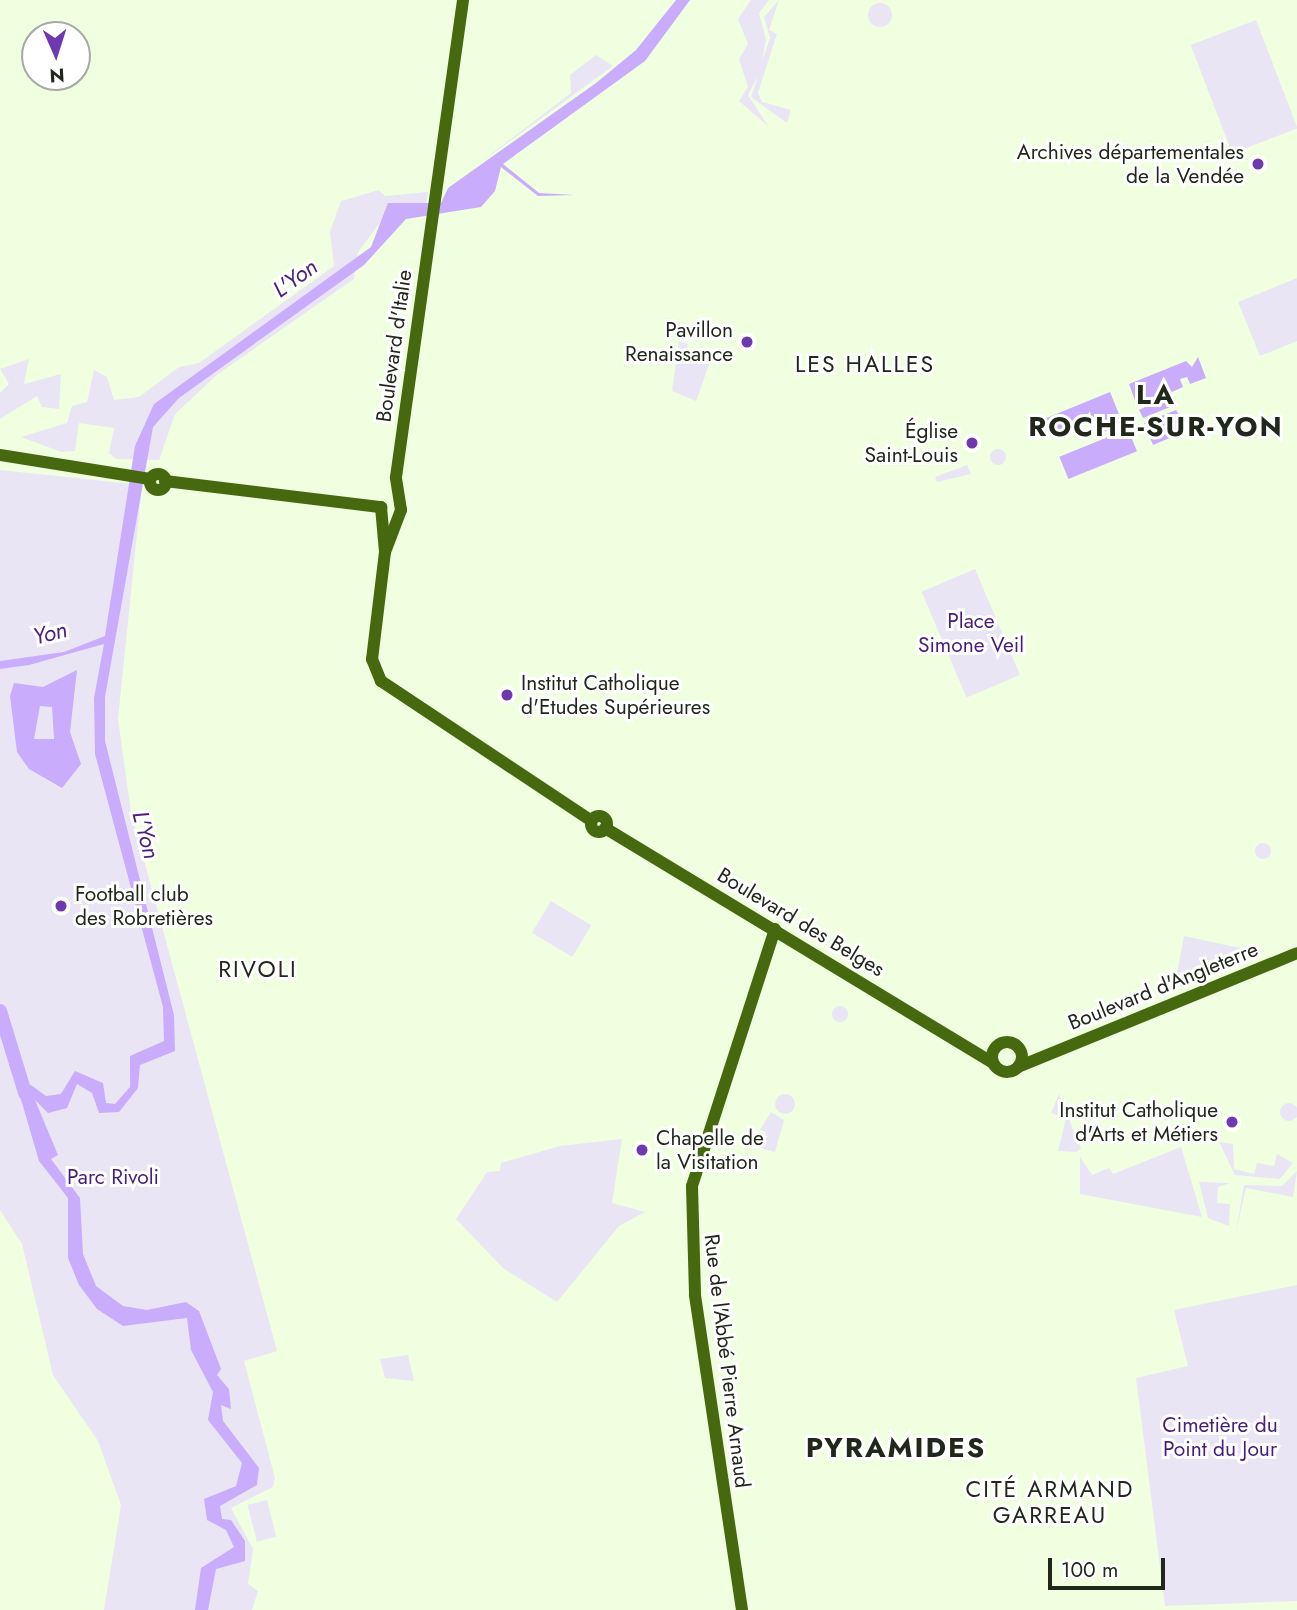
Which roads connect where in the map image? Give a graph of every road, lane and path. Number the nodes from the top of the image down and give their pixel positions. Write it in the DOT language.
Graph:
graph roads {
  1 [pos="463,0"];
  2 [pos="2,456"];
  3 [pos="389,509"];
  4 [pos="592,821"];
  5 [pos="775,929"];
  6 [pos="1297,953"];
  7 [pos="998,1045"];
  8 [pos="975,1051"];
  9 [pos="1021,1052"];
  10 [pos="1044,1056"];
  11 [pos="992,1062"];
  12 [pos="1018,1067"];
  13 [pos="741,1605"];
  1 -- 3 [label="main road, Boulevard d'Italie"];
  2 -- 3 [label="main road"];
  3 -- 4 [label="main road, Boulevard d'Italie"];
  4 -- 5 [label="main road, Boulevard des Belges"];
  5 -- 8 [label="main road, Boulevard des Belges"];
  5 -- 13 [label="main road, Rue de l'Abbé Pierre Arnaud"];
  6 -- 10 [label="main road, Boulevard d'Angleterre"];
  7 -- 8 [label="main road"];
  7 -- 9 [label="main road"];
  7 -- 11 [label="main road"];
  8 -- 11 [label="main road, Boulevard des Belges"];
  9 -- 10 [label="main road"];
  9 -- 12 [label="main road"];
  10 -- 12 [label="main road, Boulevard d'Angleterre"];
  11 -- 12 [label="main road"];
}
